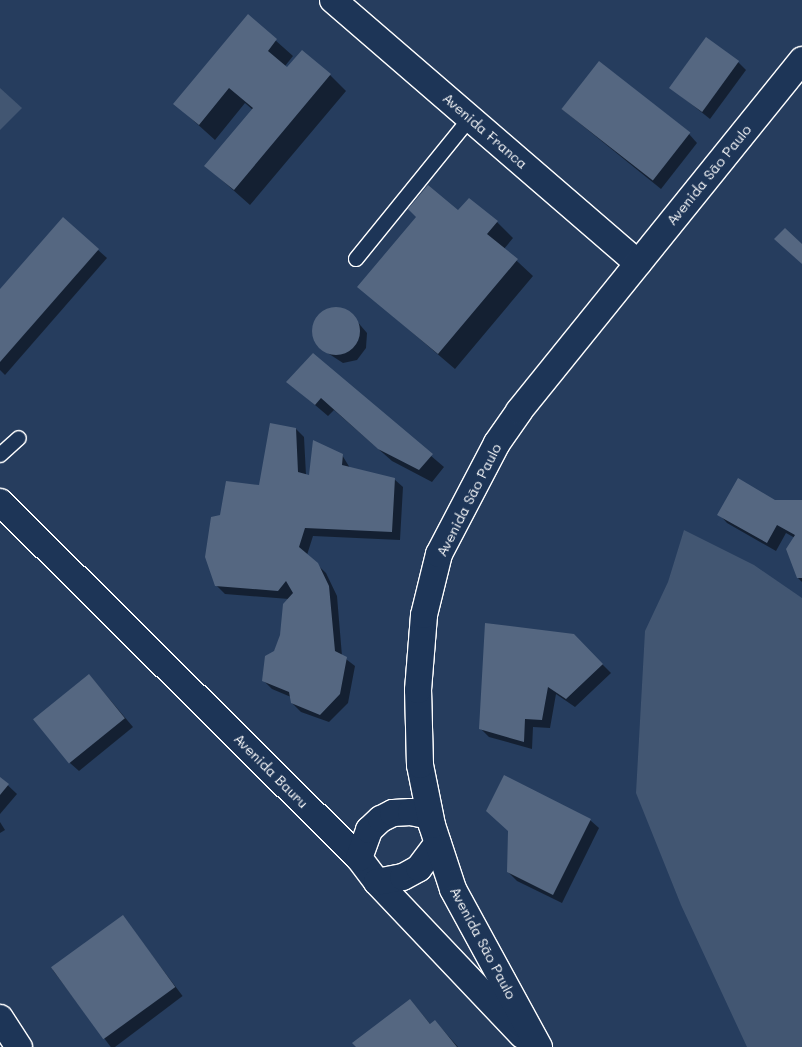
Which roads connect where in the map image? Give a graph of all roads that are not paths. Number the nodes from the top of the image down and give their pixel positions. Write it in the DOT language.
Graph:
graph roads {
  1 [pos="333,0"];
  2 [pos="802,60"];
  3 [pos="470,118"];
  4 [pos="356,259"];
  5 [pos="638,263"];
  6 [pos="18,438"];
  7 [pos="0,455"];
  8 [pos="0,502"];
  9 [pos="430,816"];
  10 [pos="438,843"];
  11 [pos="359,858"];
  12 [pos="376,882"];
  13 [pos="0,1018"];
  14 [pos="19,1047"];
  15 [pos="534,1047"];
  16 [pos="539,1047"];
  1 -- 3 [label="street, Avenida Franca"];
  2 -- 5 [label="street, Avenida São Paulo"];
  3 -- 4 [label="lane"];
  3 -- 5 [label="street, Avenida Franca"];
  5 -- 9 [label="street, Avenida São Paulo"];
  6 -- 7 [label="lane"];
  8 -- 11 [label="street, Avenida Bauru"];
  9 -- 10 [label="street, Avenida São Paulo"];
  9 -- 11 [label="street"];
  10 -- 12 [label="street"];
  10 -- 16 [label="street, Avenida São Paulo"];
  11 -- 12 [label="street, Avenida Bauru"];
  12 -- 15 [label="street, Avenida Bauru"];
  13 -- 14 [label="street"];
}
